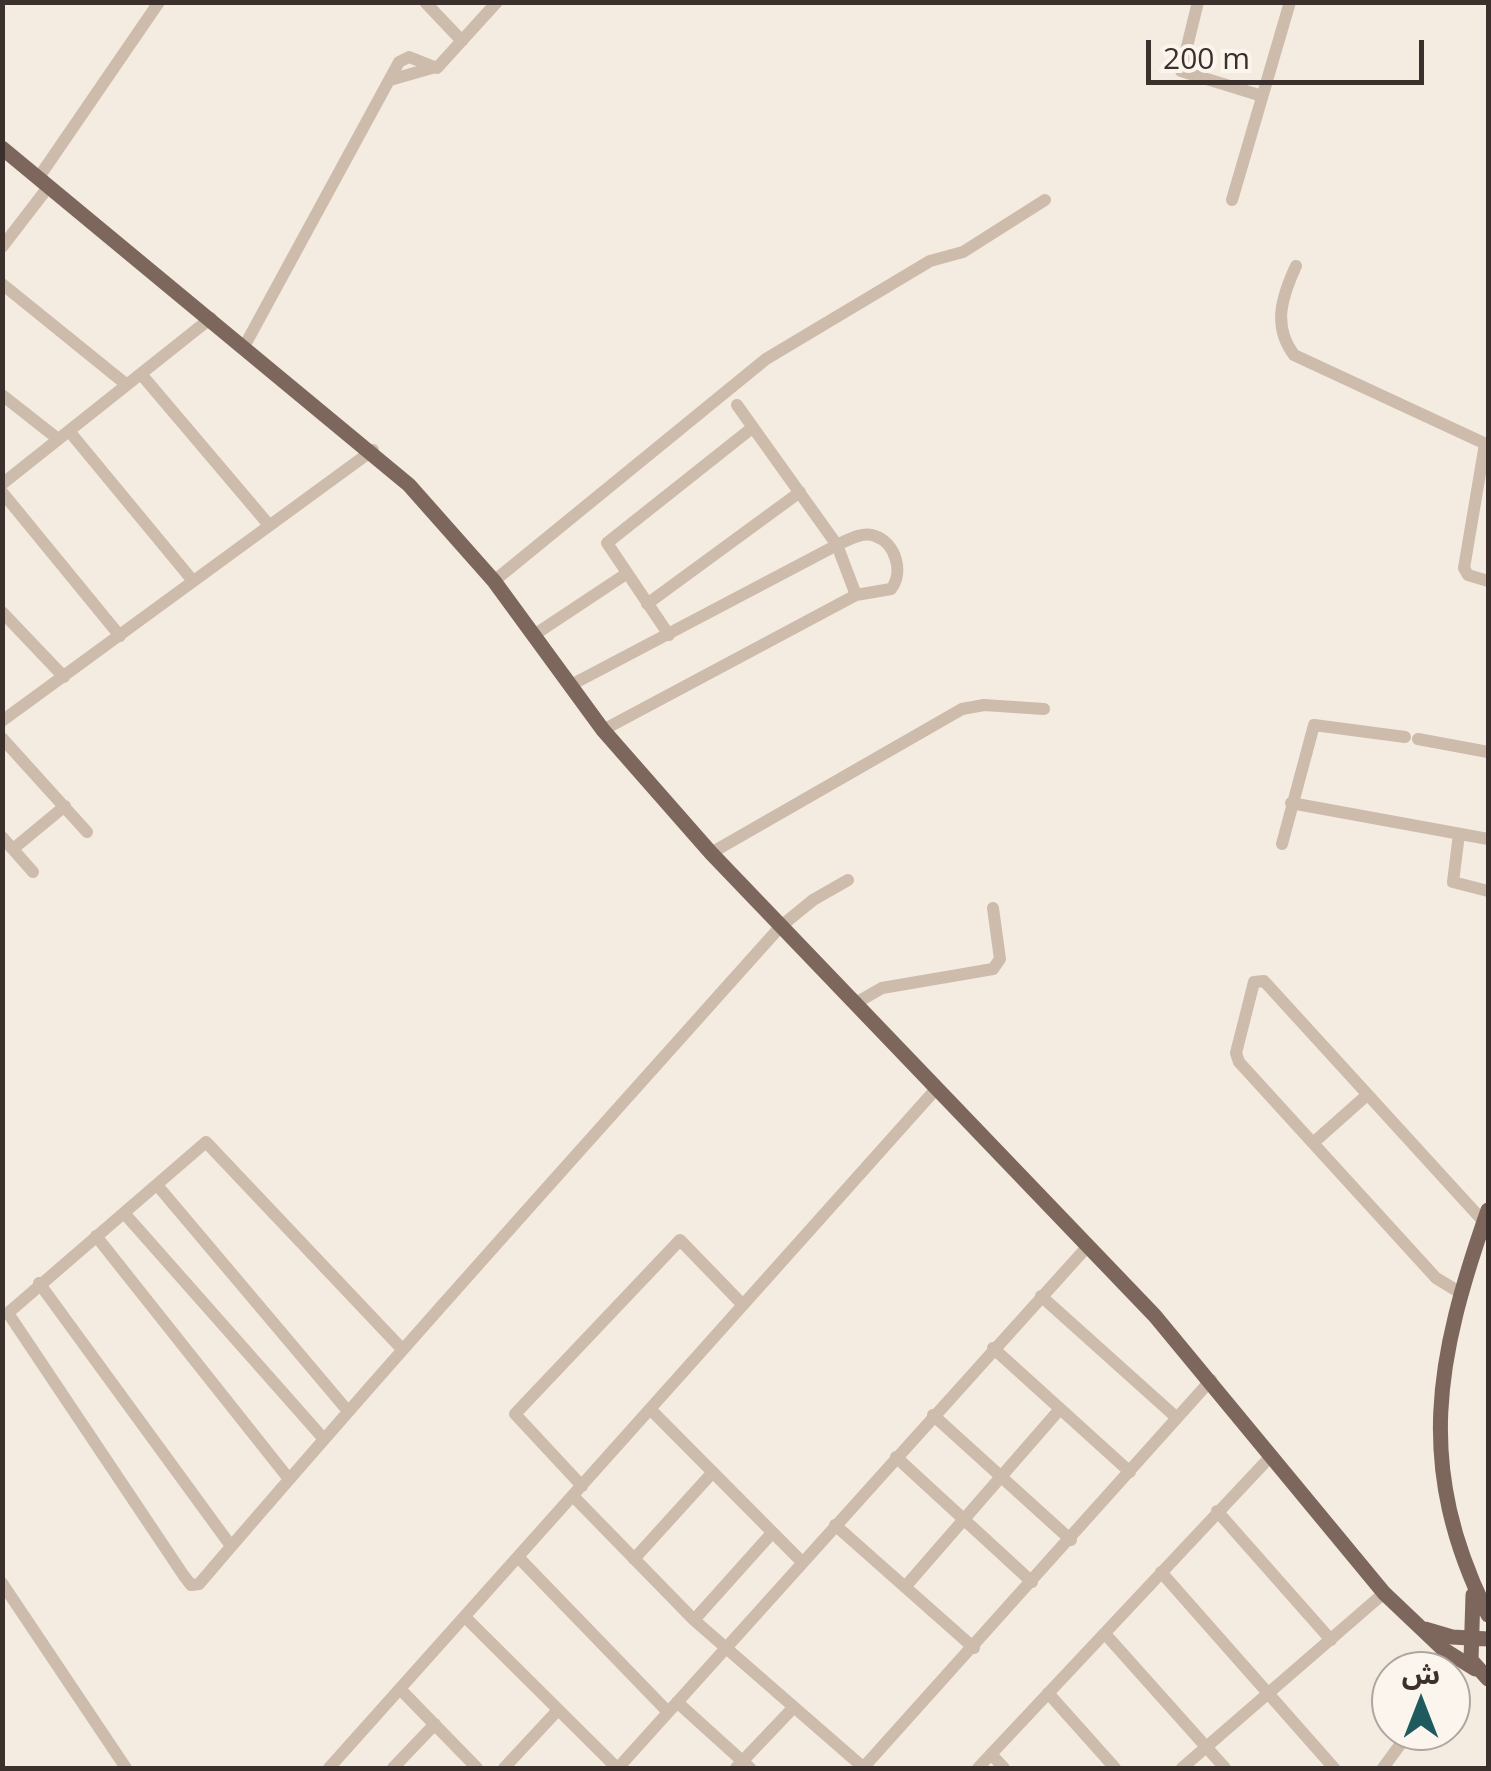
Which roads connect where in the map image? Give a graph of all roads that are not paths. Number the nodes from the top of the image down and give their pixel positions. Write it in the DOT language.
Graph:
graph roads {
  1 [pos="159,2"];
  2 [pos="425,2"];
  3 [pos="497,2"];
  4 [pos="1198,2"];
  5 [pos="1290,2"];
  6 [pos="462,41"];
  7 [pos="1262,96"];
  8 [pos="2,148"];
  9 [pos="44,182"];
  10 [pos="1045,200"];
  11 [pos="1232,200"];
  12 [pos="2,248"];
  13 [pos="1296,266"];
  14 [pos="2,284"];
  15 [pos="211,318"];
  16 [pos="246,345"];
  17 [pos="141,374"];
  18 [pos="127,385"];
  19 [pos="2,395"];
  20 [pos="736,405"];
  21 [pos="752,428"];
  22 [pos="64,435"];
  23 [pos="1487,444"];
  24 [pos="372,450"];
  25 [pos="2,484"];
  26 [pos="2,492"];
  27 [pos="800,492"];
  28 [pos="268,526"];
  29 [pos="837,545"];
  30 [pos="626,574"];
  31 [pos="193,581"];
  32 [pos="494,581"];
  33 [pos="1488,581"];
  34 [pos="856,595"];
  35 [pos="647,604"];
  36 [pos="2,612"];
  37 [pos="534,635"];
  38 [pos="670,635"];
  39 [pos="120,636"];
  40 [pos="64,677"];
  41 [pos="570,685"];
  42 [pos="1044,709"];
  43 [pos="2,722"];
  44 [pos="604,730"];
  45 [pos="2,738"];
  46 [pos="1488,752"];
  47 [pos="1291,803"];
  48 [pos="65,806"];
  49 [pos="88,832"];
  50 [pos="1458,834"];
  51 [pos="2,837"];
  52 [pos="1488,839"];
  53 [pos="1282,844"];
  54 [pos="13,849"];
  55 [pos="711,853"];
  56 [pos="33,872"];
  57 [pos="848,880"];
  58 [pos="1488,891"];
  59 [pos="992,908"];
  60 [pos="780,928"];
  61 [pos="854,1004"];
  62 [pos="936,1089"];
  63 [pos="1367,1095"];
  64 [pos="1313,1143"];
  65 [pos="157,1185"];
  66 [pos="124,1213"];
  67 [pos="1486,1216"];
  68 [pos="96,1236"];
  69 [pos="1087,1247"];
  70 [pos="39,1283"];
  71 [pos="1460,1292"];
  72 [pos="1041,1296"];
  73 [pos="743,1305"];
  74 [pos="993,1348"];
  75 [pos="402,1349"];
  76 [pos="1211,1380"];
  77 [pos="650,1409"];
  78 [pos="1060,1409"];
  79 [pos="348,1410"];
  80 [pos="932,1414"];
  81 [pos="1177,1418"];
  82 [pos="323,1438"];
  83 [pos="1272,1455"];
  84 [pos="896,1457"];
  85 [pos="713,1472"];
  86 [pos="1130,1472"];
  87 [pos="1000,1476"];
  88 [pos="289,1478"];
  89 [pos="577,1491"];
  90 [pos="1217,1511"];
  91 [pos="963,1518"];
  92 [pos="835,1525"];
  93 [pos="772,1532"];
  94 [pos="1070,1540"];
  95 [pos="232,1546"];
  96 [pos="518,1558"];
  97 [pos="634,1559"];
  98 [pos="802,1562"];
  99 [pos="1468,1566"];
  100 [pos="1161,1572"];
  101 [pos="1032,1582"];
  102 [pos="2,1583"];
  103 [pos="905,1586"];
  104 [pos="1384,1594"];
  105 [pos="1488,1615"];
  106 [pos="464,1617"];
  107 [pos="694,1620"];
  108 [pos="1417,1624"];
  109 [pos="1107,1636"];
  110 [pos="1480,1638"];
  111 [pos="1330,1640"];
  112 [pos="724,1648"];
  113 [pos="974,1648"];
  114 [pos="1440,1651"];
  115 [pos="1484,1676"];
  116 [pos="400,1690"];
  117 [pos="1268,1693"];
  118 [pos="1048,1694"];
  119 [pos="673,1707"];
  120 [pos="793,1708"];
  121 [pos="558,1710"];
  122 [pos="434,1724"];
  123 [pos="1207,1748"];
  124 [pos="990,1754"];
  125 [pos="743,1766"];
  126 [pos="126,1768"];
  127 [pos="329,1768"];
  128 [pos="392,1768"];
  129 [pos="477,1768"];
  130 [pos="504,1768"];
  131 [pos="617,1768"];
  132 [pos="864,1768"];
  133 [pos="978,1768"];
  134 [pos="1004,1768"];
  135 [pos="1114,1768"];
  136 [pos="1182,1768"];
  137 [pos="1225,1768"];
  138 [pos="1334,1768"];
  1 -- 9 [label="street"];
  2 -- 6 [label="street"];
  3 -- 6 [label="street"];
  4 -- 7 [label="street"];
  5 -- 7 [label="street"];
  6 -- 16 [label="street"];
  7 -- 11 [label="street"];
  8 -- 9 [label="main road"];
  9 -- 12 [label="street"];
  9 -- 15 [label="main road"];
  10 -- 32 [label="street"];
  13 -- 23 [label="street"];
  14 -- 18 [label="street"];
  15 -- 16 [label="main road"];
  15 -- 17 [label="street"];
  16 -- 24 [label="main road"];
  17 -- 18 [label="street"];
  17 -- 28 [label="street"];
  18 -- 22 [label="street"];
  19 -- 22 [label="street"];
  20 -- 21 [label="street"];
  21 -- 27 [label="street"];
  21 -- 30 [label="street"];
  22 -- 25 [label="street"];
  22 -- 31 [label="street"];
  23 -- 33 [label="street"];
  24 -- 28 [label="street"];
  24 -- 32 [label="main road"];
  26 -- 39 [label="street"];
  27 -- 29 [label="street"];
  27 -- 35 [label="street"];
  28 -- 31 [label="street"];
  29 -- 34 [label="street"];
  29 -- 34 [label="street"];
  29 -- 38 [label="street"];
  30 -- 35 [label="street"];
  30 -- 37 [label="street"];
  31 -- 39 [label="street"];
  32 -- 37 [label="main road"];
  34 -- 44 [label="street"];
  35 -- 38 [label="street"];
  36 -- 40 [label="street"];
  37 -- 41 [label="main road"];
  38 -- 41 [label="street"];
  39 -- 40 [label="street"];
  40 -- 43 [label="street"];
  41 -- 44 [label="main road"];
  42 -- 55 [label="street"];
  44 -- 55 [label="main road"];
  45 -- 48 [label="street"];
  46 -- 47 [label="street"];
  47 -- 50 [label="street"];
  47 -- 53 [label="street"];
  48 -- 49 [label="street"];
  48 -- 54 [label="street"];
  50 -- 52 [label="street"];
  50 -- 58 [label="street"];
  51 -- 54 [label="street"];
  54 -- 56 [label="street"];
  55 -- 60 [label="main road"];
  57 -- 60 [label="street"];
  59 -- 61 [label="street"];
  60 -- 61 [label="main road"];
  60 -- 75 [label="street"];
  61 -- 62 [label="main road"];
  62 -- 69 [label="main road"];
  62 -- 73 [label="street"];
  63 -- 64 [label="street"];
  63 -- 64 [label="street"];
  63 -- 67 [label="street"];
  64 -- 71 [label="street"];
  65 -- 66 [label="street"];
  65 -- 75 [label="street"];
  65 -- 79 [label="street"];
  66 -- 68 [label="street"];
  66 -- 82 [label="street"];
  67 -- 71 [label="main road"];
  68 -- 70 [label="street"];
  68 -- 88 [label="street"];
  69 -- 72 [label="street"];
  69 -- 76 [label="main road"];
  70 -- 95 [label="street"];
  70 -- 95 [label="street"];
  71 -- 99 [label="main road"];
  72 -- 74 [label="street"];
  72 -- 81 [label="street"];
  73 -- 77 [label="street"];
  73 -- 89 [label="street"];
  74 -- 78 [label="street"];
  74 -- 80 [label="street"];
  75 -- 79 [label="street"];
  76 -- 81 [label="street"];
  76 -- 83 [label="main road"];
  77 -- 85 [label="street"];
  77 -- 89 [label="street"];
  78 -- 86 [label="street"];
  78 -- 87 [label="street"];
  79 -- 82 [label="street"];
  80 -- 84 [label="street"];
  80 -- 87 [label="street"];
  81 -- 86 [label="street"];
  82 -- 88 [label="street"];
  83 -- 90 [label="street"];
  83 -- 104 [label="main road"];
  84 -- 91 [label="street"];
  84 -- 92 [label="street"];
  85 -- 93 [label="street"];
  85 -- 97 [label="street"];
  86 -- 94 [label="street"];
  87 -- 91 [label="street"];
  87 -- 94 [label="street"];
  88 -- 95 [label="street"];
  89 -- 96 [label="street"];
  89 -- 97 [label="street"];
  90 -- 100 [label="street"];
  90 -- 111 [label="street"];
  91 -- 101 [label="street"];
  91 -- 103 [label="street"];
  92 -- 98 [label="street"];
  92 -- 103 [label="street"];
  93 -- 98 [label="street"];
  93 -- 107 [label="street"];
  94 -- 101 [label="street"];
  96 -- 106 [label="street"];
  96 -- 119 [label="street"];
  97 -- 107 [label="street"];
  98 -- 112 [label="street"];
  99 -- 105 [label="main road"];
  99 -- 110 [label="main road"];
  100 -- 109 [label="street"];
  100 -- 117 [label="street"];
  101 -- 113 [label="street"];
  102 -- 126 [label="street"];
  103 -- 113 [label="street"];
  104 -- 108 [label="main road"];
  104 -- 111 [label="street"];
  106 -- 116 [label="street"];
  106 -- 121 [label="street"];
  107 -- 112 [label="street"];
  108 -- 110 [label="main road"];
  108 -- 114 [label="main road"];
  109 -- 118 [label="street"];
  109 -- 123 [label="street"];
  110 -- 115 [label="main road"];
  111 -- 117 [label="street"];
  112 -- 119 [label="street"];
  112 -- 120 [label="street"];
  113 -- 132 [label="street"];
  116 -- 122 [label="street"];
  116 -- 127 [label="street"];
  117 -- 123 [label="street"];
  117 -- 138 [label="street"];
  118 -- 124 [label="street"];
  118 -- 135 [label="street"];
  119 -- 125 [label="street"];
  119 -- 131 [label="street"];
  120 -- 125 [label="street"];
  120 -- 132 [label="street"];
  121 -- 130 [label="street"];
  121 -- 131 [label="street"];
  122 -- 128 [label="street"];
  122 -- 129 [label="street"];
  123 -- 136 [label="street"];
  123 -- 137 [label="street"];
  124 -- 133 [label="street"];
  124 -- 134 [label="street"];
}
